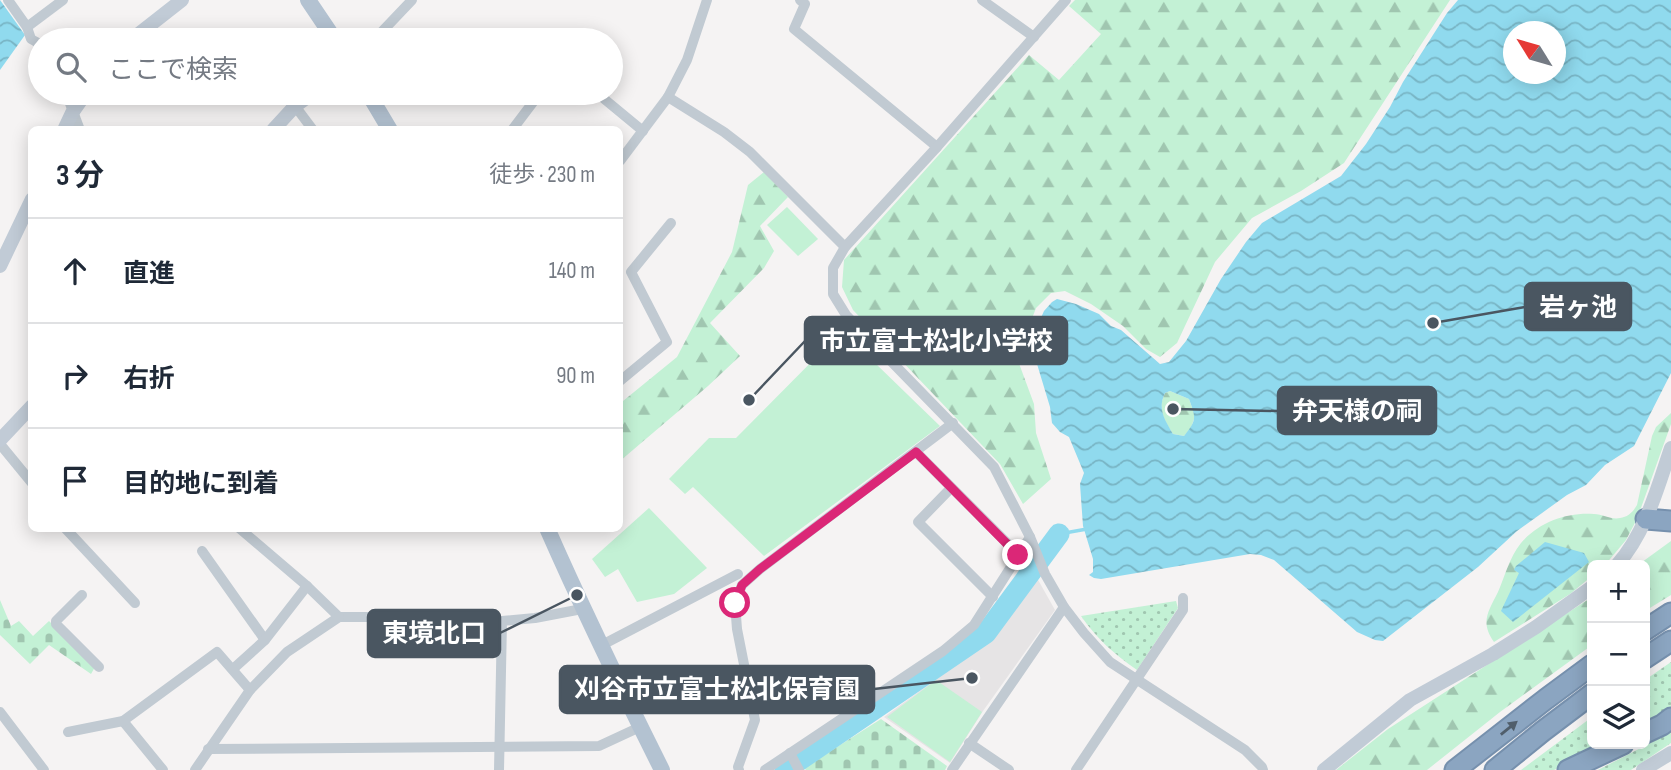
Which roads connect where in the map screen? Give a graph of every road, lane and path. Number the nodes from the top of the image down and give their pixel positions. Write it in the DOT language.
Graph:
graph roads {
  1 [pos="8,0"];
  2 [pos="63,0"];
  3 [pos="182,0"];
  4 [pos="309,0"];
  5 [pos="412,0"];
  6 [pos="707,0"];
  7 [pos="800,0"];
  8 [pos="982,0"];
  9 [pos="1066,0"];
  10 [pos="27,27"];
  11 [pos="146,28"];
  12 [pos="327,28"];
  13 [pos="385,28"];
  14 [pos="28,30"];
  15 [pos="1034,37"];
  16 [pos="668,97"];
  17 [pos="70,105"];
  18 [pos="78,105"];
  19 [pos="375,105"];
  20 [pos="531,105"];
  21 [pos="612,105"];
  22 [pos="295,106"];
  23 [pos="72,113"];
  24 [pos="66,126"];
  25 [pos="78,126"];
  26 [pos="277,126"];
  27 [pos="310,126"];
  28 [pos="388,126"];
  29 [pos="515,126"];
  30 [pos="643,131"];
  31 [pos="937,147"];
  32 [pos="623,157"];
  33 [pos="28,207"];
  34 [pos="671,223"];
  35 [pos="845,247"];
  36 [pos="0,266"];
  37 [pos="623,379"];
  38 [pos="28,410"];
  39 [pos="953,423"];
  40 [pos="0,442"];
  41 [pos="1671,448"];
  42 [pos="916,452"];
  43 [pos="28,477"];
  44 [pos="951,488"];
  45 [pos="1646,519"];
  46 [pos="1671,521"];
  47 [pos="69,532"];
  48 [pos="244,532"];
  49 [pos="549,532"];
  50 [pos="1030,537"];
  51 [pos="202,551"];
  52 [pos="1018,555"];
  53 [pos="1621,560"];
  54 [pos="738,574"];
  55 [pos="307,586"];
  56 [pos="1587,591"];
  57 [pos="82,595"];
  58 [pos="993,597"];
  59 [pos="1183,598"];
  60 [pos="135,603"];
  61 [pos="1064,607"];
  62 [pos="582,609"];
  63 [pos="1671,613"];
  64 [pos="339,617"];
  65 [pos="502,621"];
  66 [pos="1650,627"];
  67 [pos="265,640"];
  68 [pos="1671,641"];
  69 [pos="602,645"];
  70 [pos="1650,655"];
  71 [pos="99,667"];
  72 [pos="233,669"];
  73 [pos="1587,669"];
  74 [pos="1137,679"];
  75 [pos="250,690"];
  76 [pos="1587,698"];
  77 [pos="0,712"];
  78 [pos="1671,718"];
  79 [pos="122,721"];
  80 [pos="640,727"];
  81 [pos="1650,731"];
  82 [pos="68,732"];
  83 [pos="970,743"];
  84 [pos="499,748"];
  85 [pos="208,749"];
  86 [pos="1612,749"];
  87 [pos="1671,753"];
  88 [pos="790,754"];
  89 [pos="44,770"];
  90 [pos="163,770"];
  91 [pos="195,770"];
  92 [pos="499,770"];
  93 [pos="662,770"];
  94 [pos="739,770"];
  95 [pos="765,770"];
  96 [pos="799,770"];
  97 [pos="952,770"];
  98 [pos="1009,770"];
  99 [pos="1076,770"];
  100 [pos="1264,770"];
  101 [pos="1324,770"];
  102 [pos="1455,770"];
  103 [pos="1495,770"];
  104 [pos="1568,770"];
  105 [pos="1643,770"];
  1 -- 10 [label="street"];
  2 -- 10 [label="street"];
  3 -- 11 [label="street"];
  4 -- 12 [label="main road"];
  5 -- 13 [label="street"];
  6 -- 16 [label="street"];
  7 -- 31 [label="street"];
  8 -- 15 [label="street"];
  9 -- 15 [label="street"];
  10 -- 14 [label="street"];
  15 -- 31 [label="street"];
  16 -- 30 [label="street"];
  16 -- 35 [label="street"];
  17 -- 23 [label="street"];
  18 -- 23 [label="street"];
  19 -- 28 [label="main road"];
  20 -- 29 [label="street"];
  21 -- 30 [label="street"];
  22 -- 26 [label="street"];
  22 -- 27 [label="street"];
  23 -- 24 [label="street"];
  23 -- 25 [label="street"];
  30 -- 32 [label="street"];
  31 -- 35 [label="street"];
  33 -- 36 [label="street"];
  34 -- 37 [label="street"];
  35 -- 39 [label="street"];
  38 -- 40 [label="street"];
  39 -- 42 [label="street"];
  39 -- 50 [label="street"];
  40 -- 43 [label="street"];
  41 -- 45 [label="street"];
  42 -- 44 [label="street"];
  42 -- 94 [label="street"];
  44 -- 52 [label="street"];
  44 -- 58 [label="street"];
  45 -- 46 [label="highway"];
  45 -- 53 [label="street"];
  47 -- 60 [label="street"];
  48 -- 55 [label="street"];
  49 -- 62 [label="main road"];
  50 -- 52 [label="street"];
  50 -- 61 [label="street"];
  51 -- 67 [label="street"];
  52 -- 58 [label="street"];
  54 -- 69 [label="street"];
  55 -- 64 [label="street"];
  55 -- 67 [label="street"];
  56 -- 101 [label="street"];
  57 -- 71 [label="street"];
  58 -- 88 [label="street"];
  59 -- 74 [label="street"];
  61 -- 74 [label="street"];
  61 -- 83 [label="street"];
  62 -- 65 [label="street"];
  62 -- 69 [label="main road"];
  63 -- 66 [label="highway"];
  64 -- 65 [label="street"];
  64 -- 75 [label="street"];
  65 -- 84 [label="street"];
  67 -- 72 [label="street"];
  68 -- 70 [label="highway"];
  69 -- 80 [label="main road"];
  72 -- 75 [label="street"];
  72 -- 79 [label="street"];
  102 -- 73 [label="highway, one-way"];
  74 -- 99 [label="street"];
  74 -- 100 [label="street"];
  75 -- 85 [label="street"];
  76 -- 103 [label="highway"];
  77 -- 89 [label="street"];
  78 -- 81 [label="highway"];
  79 -- 82 [label="street"];
  79 -- 90 [label="street"];
  80 -- 84 [label="street"];
  80 -- 93 [label="main road"];
  83 -- 97 [label="street"];
  83 -- 98 [label="street"];
  84 -- 85 [label="street"];
  84 -- 92 [label="street"];
  85 -- 91 [label="street"];
  86 -- 104 [label="highway"];
  87 -- 105 [label="street"];
  88 -- 95 [label="street"];
  88 -- 96 [label="street"];
}
